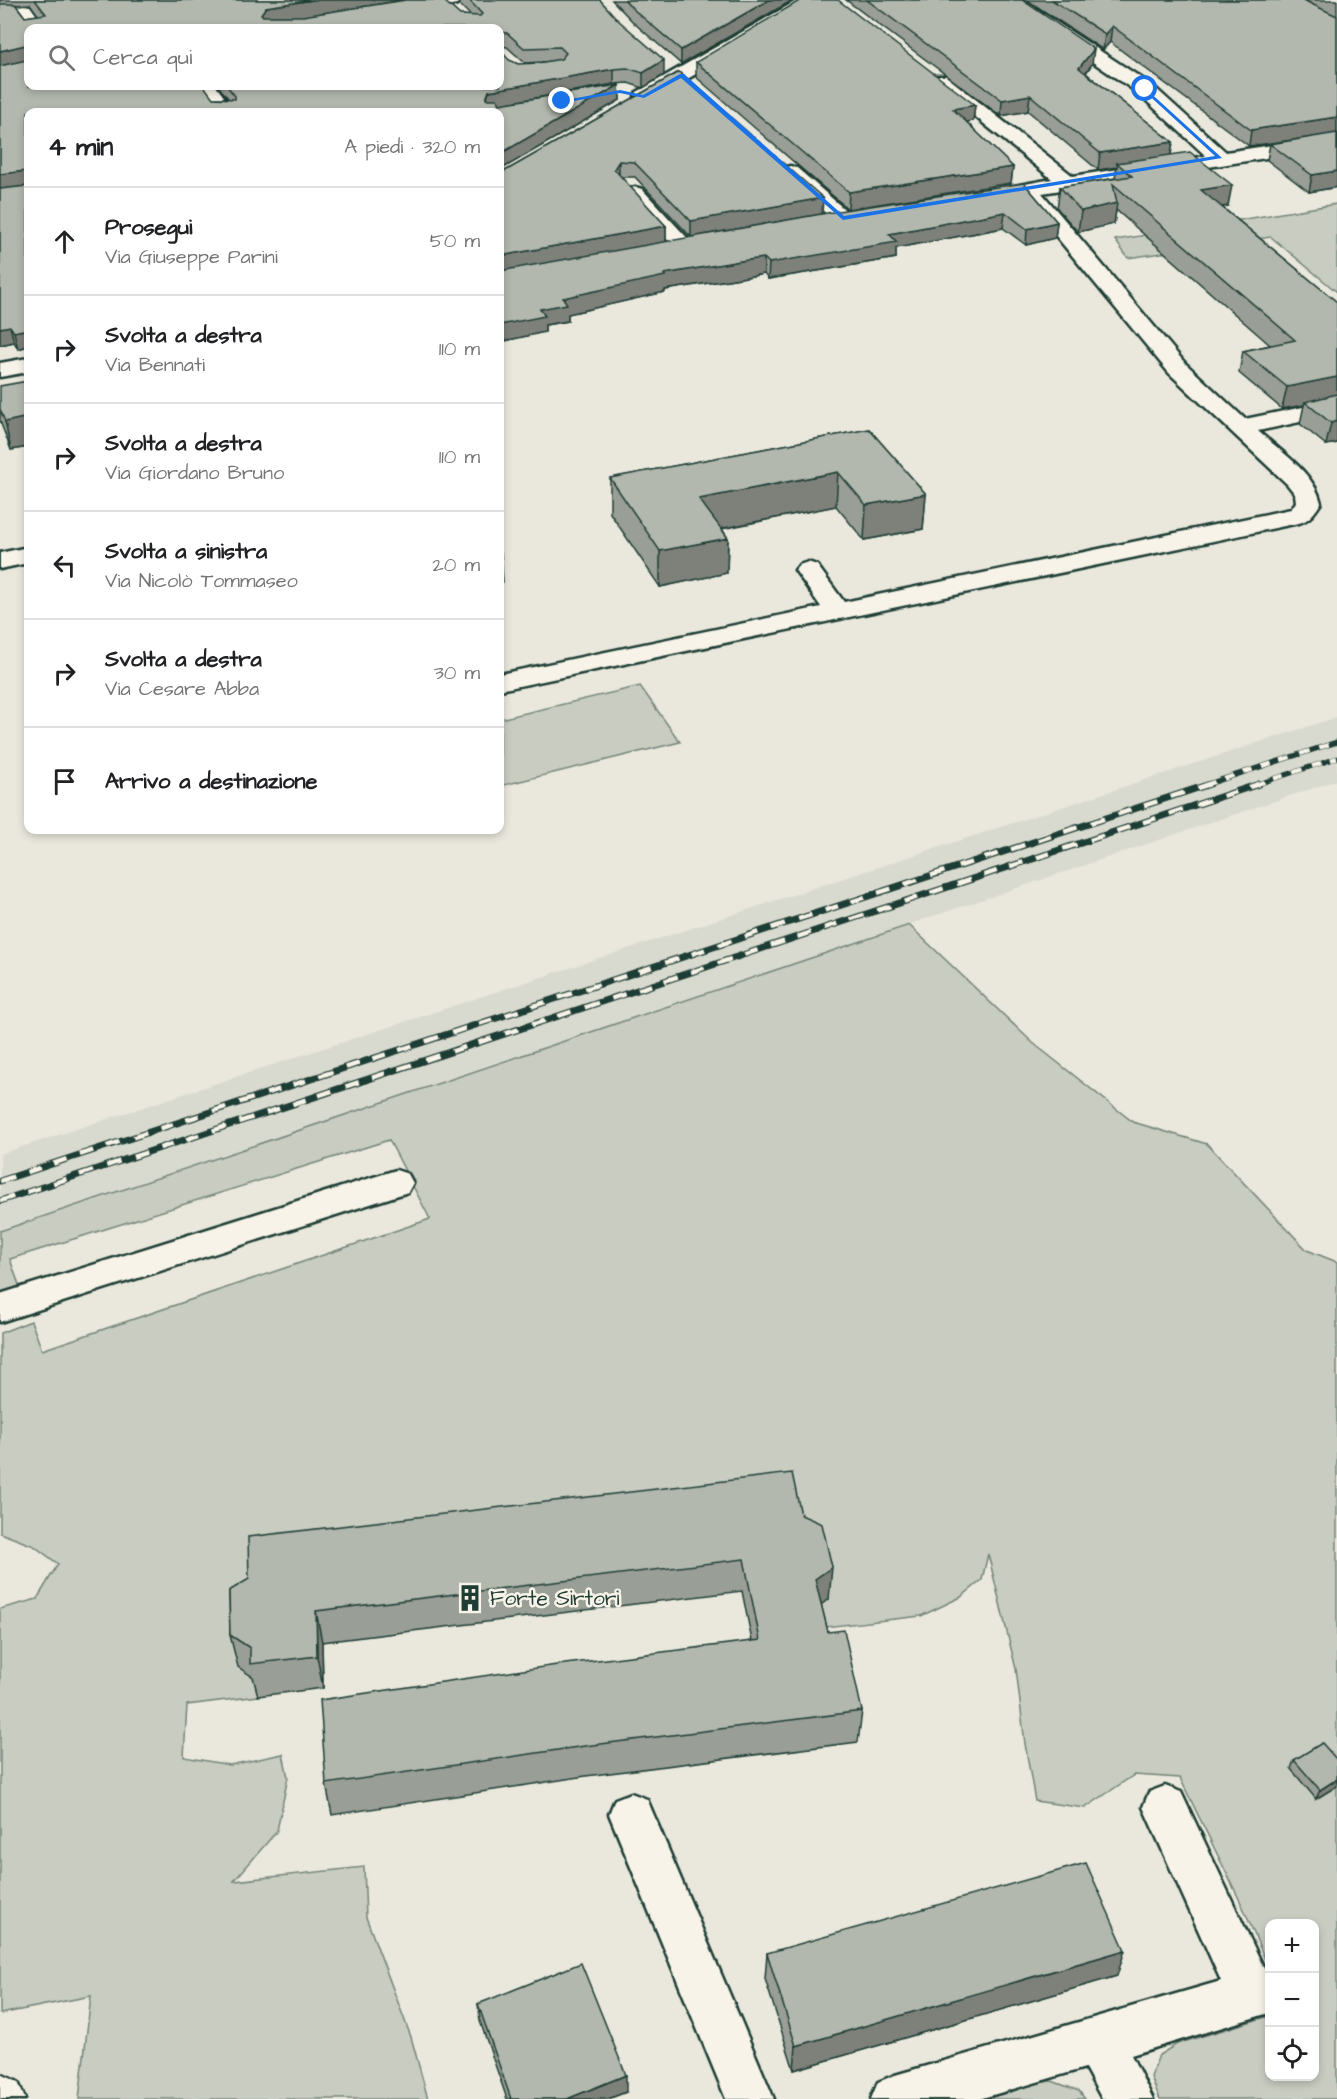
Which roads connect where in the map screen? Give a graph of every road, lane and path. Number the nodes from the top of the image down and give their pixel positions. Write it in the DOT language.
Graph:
graph roads {
  1 [pos="811,0"];
  2 [pos="1011,0"];
  3 [pos="450,6"];
  4 [pos="383,11"];
  5 [pos="0,12"];
  6 [pos="34,24"];
  7 [pos="665,62"];
  8 [pos="923,69"];
  9 [pos="688,81"];
  10 [pos="210,90"];
  11 [pos="632,98"];
  12 [pos="223,108"];
  13 [pos="1337,141"];
  14 [pos="772,157"];
  15 [pos="1219,158"];
  16 [pos="1067,182"];
  17 [pos="626,183"];
  18 [pos="1028,189"];
  19 [pos="993,194"];
  20 [pos="866,214"];
  21 [pos="843,218"];
  22 [pos="820,222"];
  23 [pos="708,242"];
  24 [pos="686,246"];
  25 [pos="662,251"];
  26 [pos="24,366"];
  27 [pos="0,370"];
  28 [pos="1337,407"];
  29 [pos="1241,428"];
  30 [pos="24,556"];
  31 [pos="0,561"];
  32 [pos="808,570"];
  33 [pos="838,613"];
  34 [pos="504,681"];
  35 [pos="396,1183"];
  36 [pos="0,1308"];
  37 [pos="1165,1807"];
  38 [pos="631,1814"];
  39 [pos="1096,2041"];
  40 [pos="750,2099"];
  41 [pos="895,2099"];
  42 [pos="1129,2099"];
  1 -- 9 [label="street"];
  2 -- 15 [label="street"];
  3 -- 4 [label="street"];
  5 -- 6 [label="street"];
  7 -- 9 [label="street"];
  8 -- 16 [label="street"];
  9 -- 11 [label="street"];
  10 -- 12 [label="street"];
  13 -- 15 [label="street"];
  14 -- 21 [label="street"];
  15 -- 16 [label="street"];
  16 -- 18 [label="street"];
  17 -- 24 [label="street"];
  18 -- 19 [label="street"];
  18 -- 29 [label="street"];
  20 -- 21 [label="street"];
  21 -- 22 [label="street"];
  23 -- 24 [label="street"];
  24 -- 25 [label="street"];
  26 -- 27 [label="street"];
  28 -- 29 [label="street"];
  29 -- 33 [label="street"];
  30 -- 31 [label="street"];
  32 -- 33 [label="street"];
  33 -- 34 [label="street"];
  35 -- 36 [label="street"];
  37 -- 39 [label="street"];
  38 -- 40 [label="street"];
  39 -- 41 [label="street"];
  39 -- 42 [label="street"];
}
